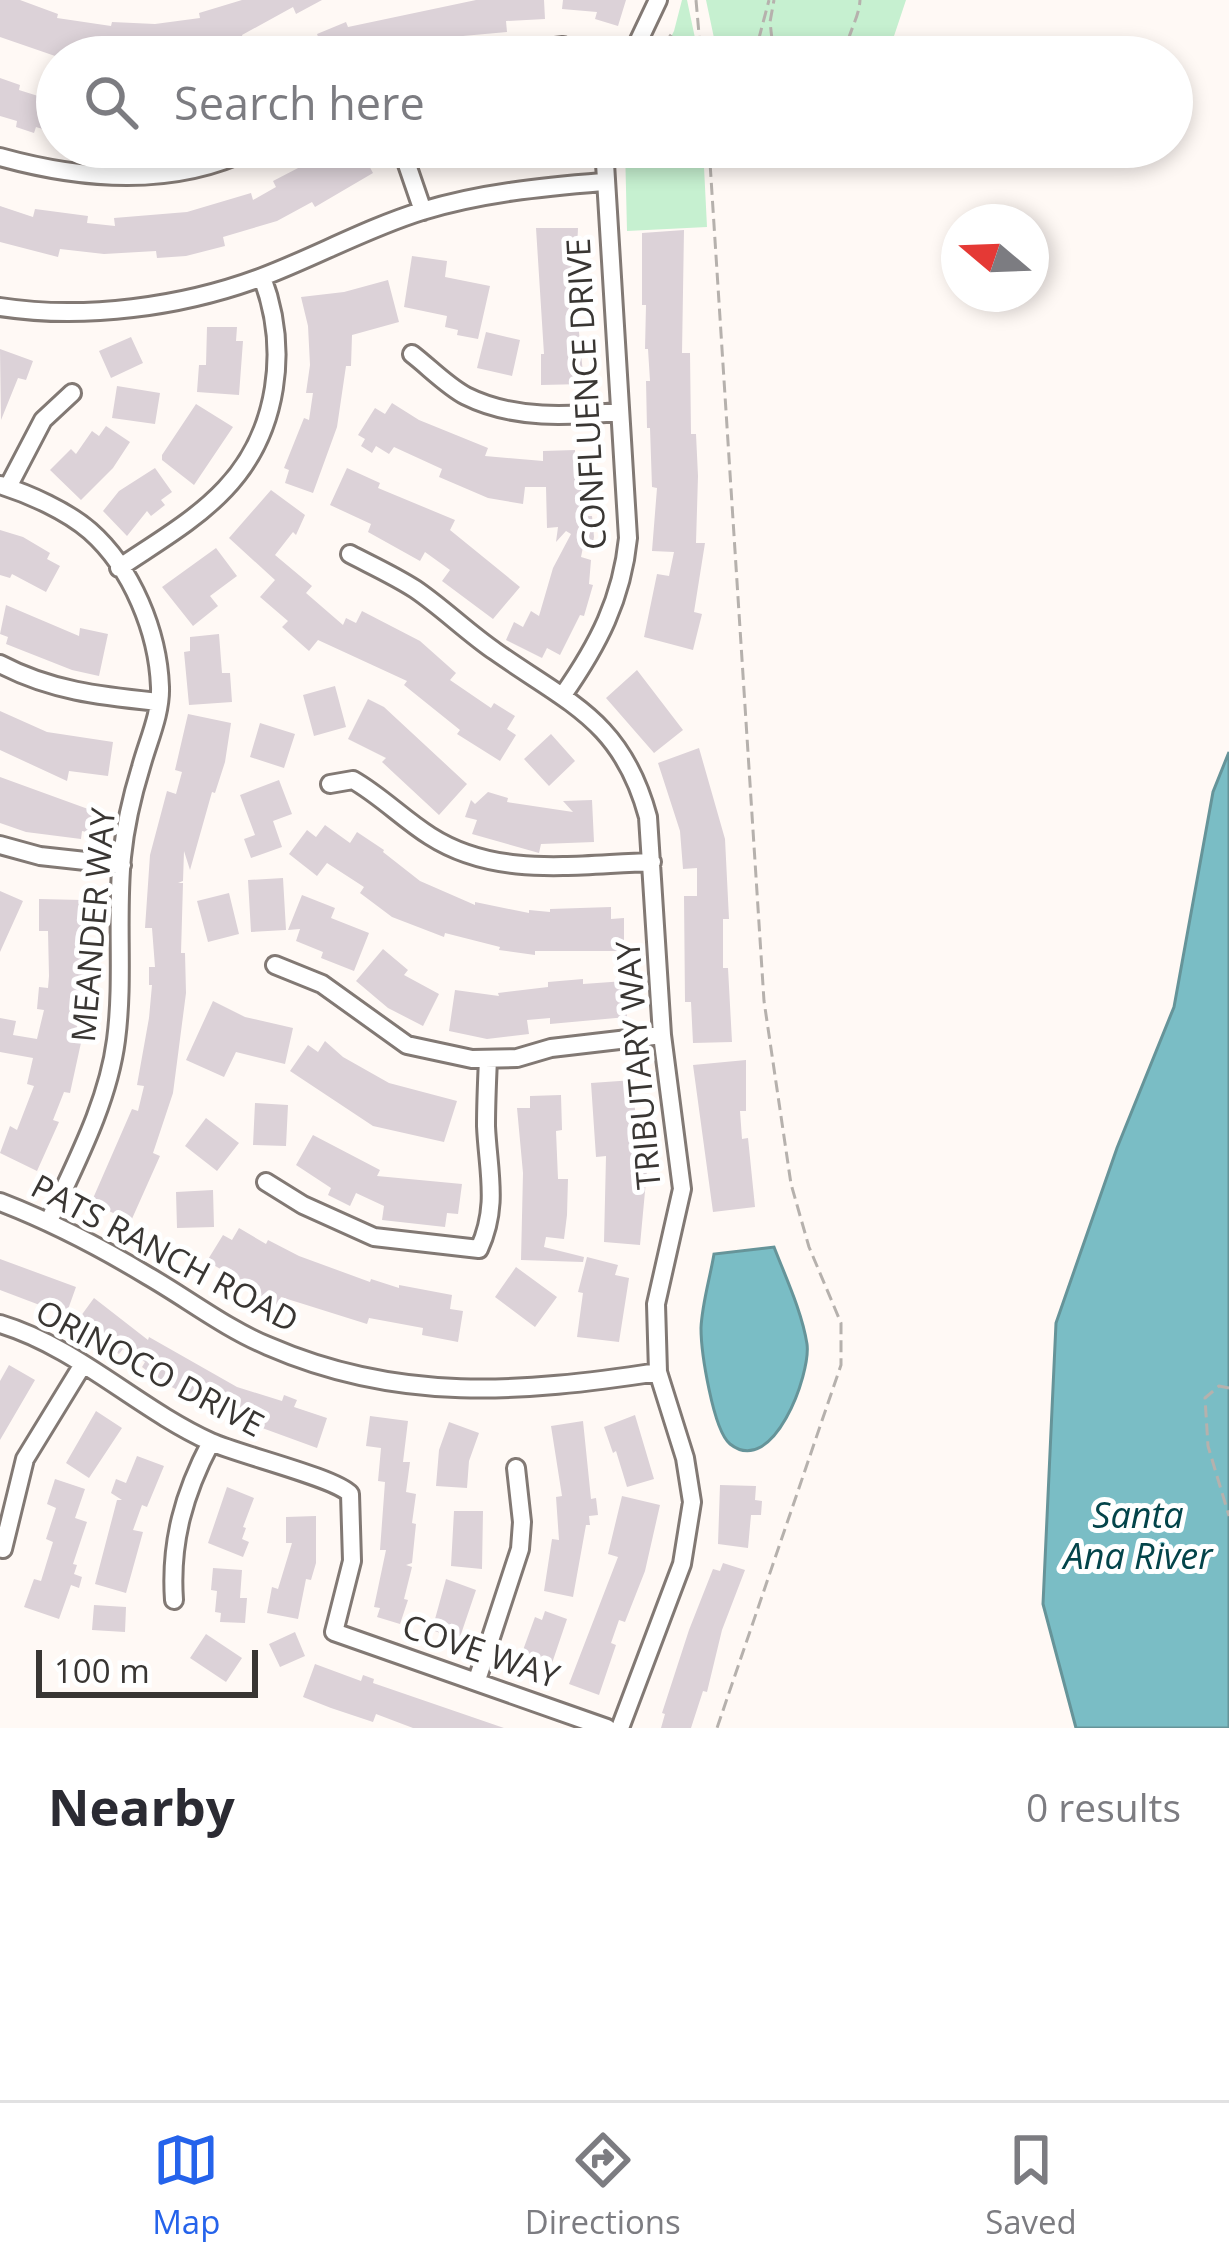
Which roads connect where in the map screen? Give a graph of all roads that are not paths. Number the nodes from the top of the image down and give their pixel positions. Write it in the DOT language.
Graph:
graph roads {
  1 [pos="658,0"];
  2 [pos="643,36"];
  3 [pos="0,157"];
  4 [pos="36,165"];
  5 [pos="47,168"];
  6 [pos="194,168"];
  7 [pos="408,168"];
  8 [pos="603,168"];
  9 [pos="603,182"];
  10 [pos="422,211"];
  11 [pos="262,277"];
  12 [pos="0,307"];
  13 [pos="412,354"];
  14 [pos="72,393"];
  15 [pos="620,412"];
  16 [pos="4,486"];
  17 [pos="350,554"];
  18 [pos="119,568"];
  19 [pos="0,664"];
  20 [pos="563,695"];
  21 [pos="158,702"];
  22 [pos="330,784"];
  23 [pos="0,845"];
  24 [pos="652,862"];
  25 [pos="122,865"];
  26 [pos="275,965"];
  27 [pos="662,1035"];
  28 [pos="488,1059"];
  29 [pos="266,1182"];
  30 [pos="0,1202"];
  31 [pos="50,1220"];
  32 [pos="0,1324"];
  33 [pos="82,1366"];
  34 [pos="658,1372"];
  35 [pos="211,1442"];
  36 [pos="516,1468"];
  37 [pos="3,1549"];
  38 [pos="174,1600"];
  39 [pos="334,1632"];
  40 [pos="477,1680"];
  41 [pos="607,1728"];
  42 [pos="620,1728"];
  1 -- 2 [label="street"];
  3 -- 4 [label="street"];
  5 -- 6 [label="street"];
  7 -- 10 [label="street"];
  8 -- 9 [label="street, CONFLUENCE DRIVE"];
  9 -- 10 [label="street"];
  9 -- 15 [label="street, CONFLUENCE DRIVE"];
  10 -- 11 [label="street"];
  11 -- 12 [label="street"];
  11 -- 18 [label="street"];
  13 -- 15 [label="street"];
  14 -- 16 [label="street"];
  15 -- 20 [label="street, CONFLUENCE DRIVE"];
  16 -- 18 [label="street, MEANDER WAY"];
  17 -- 20 [label="street, TRIBUTARY WAY"];
  18 -- 21 [label="street, MEANDER WAY"];
  19 -- 21 [label="street"];
  20 -- 24 [label="street, TRIBUTARY WAY"];
  21 -- 25 [label="street, MEANDER WAY"];
  22 -- 24 [label="street"];
  23 -- 25 [label="street"];
  24 -- 27 [label="street, TRIBUTARY WAY"];
  25 -- 31 [label="street, MEANDER WAY"];
  26 -- 28 [label="street"];
  27 -- 28 [label="street"];
  27 -- 34 [label="street, TRIBUTARY WAY"];
  28 -- 29 [label="street"];
  30 -- 31 [label="street, PATS RANCH ROAD"];
  31 -- 34 [label="street, PATS RANCH ROAD"];
  32 -- 33 [label="street, ORINOCO DRIVE"];
  33 -- 35 [label="street, ORINOCO DRIVE"];
  33 -- 37 [label="street"];
  34 -- 42 [label="street, TRIBUTARY WAY"];
  35 -- 38 [label="street"];
  35 -- 39 [label="street, ORINOCO DRIVE"];
  36 -- 40 [label="street"];
  39 -- 40 [label="street, COVE WAY"];
  40 -- 41 [label="street, COVE WAY"];
}
